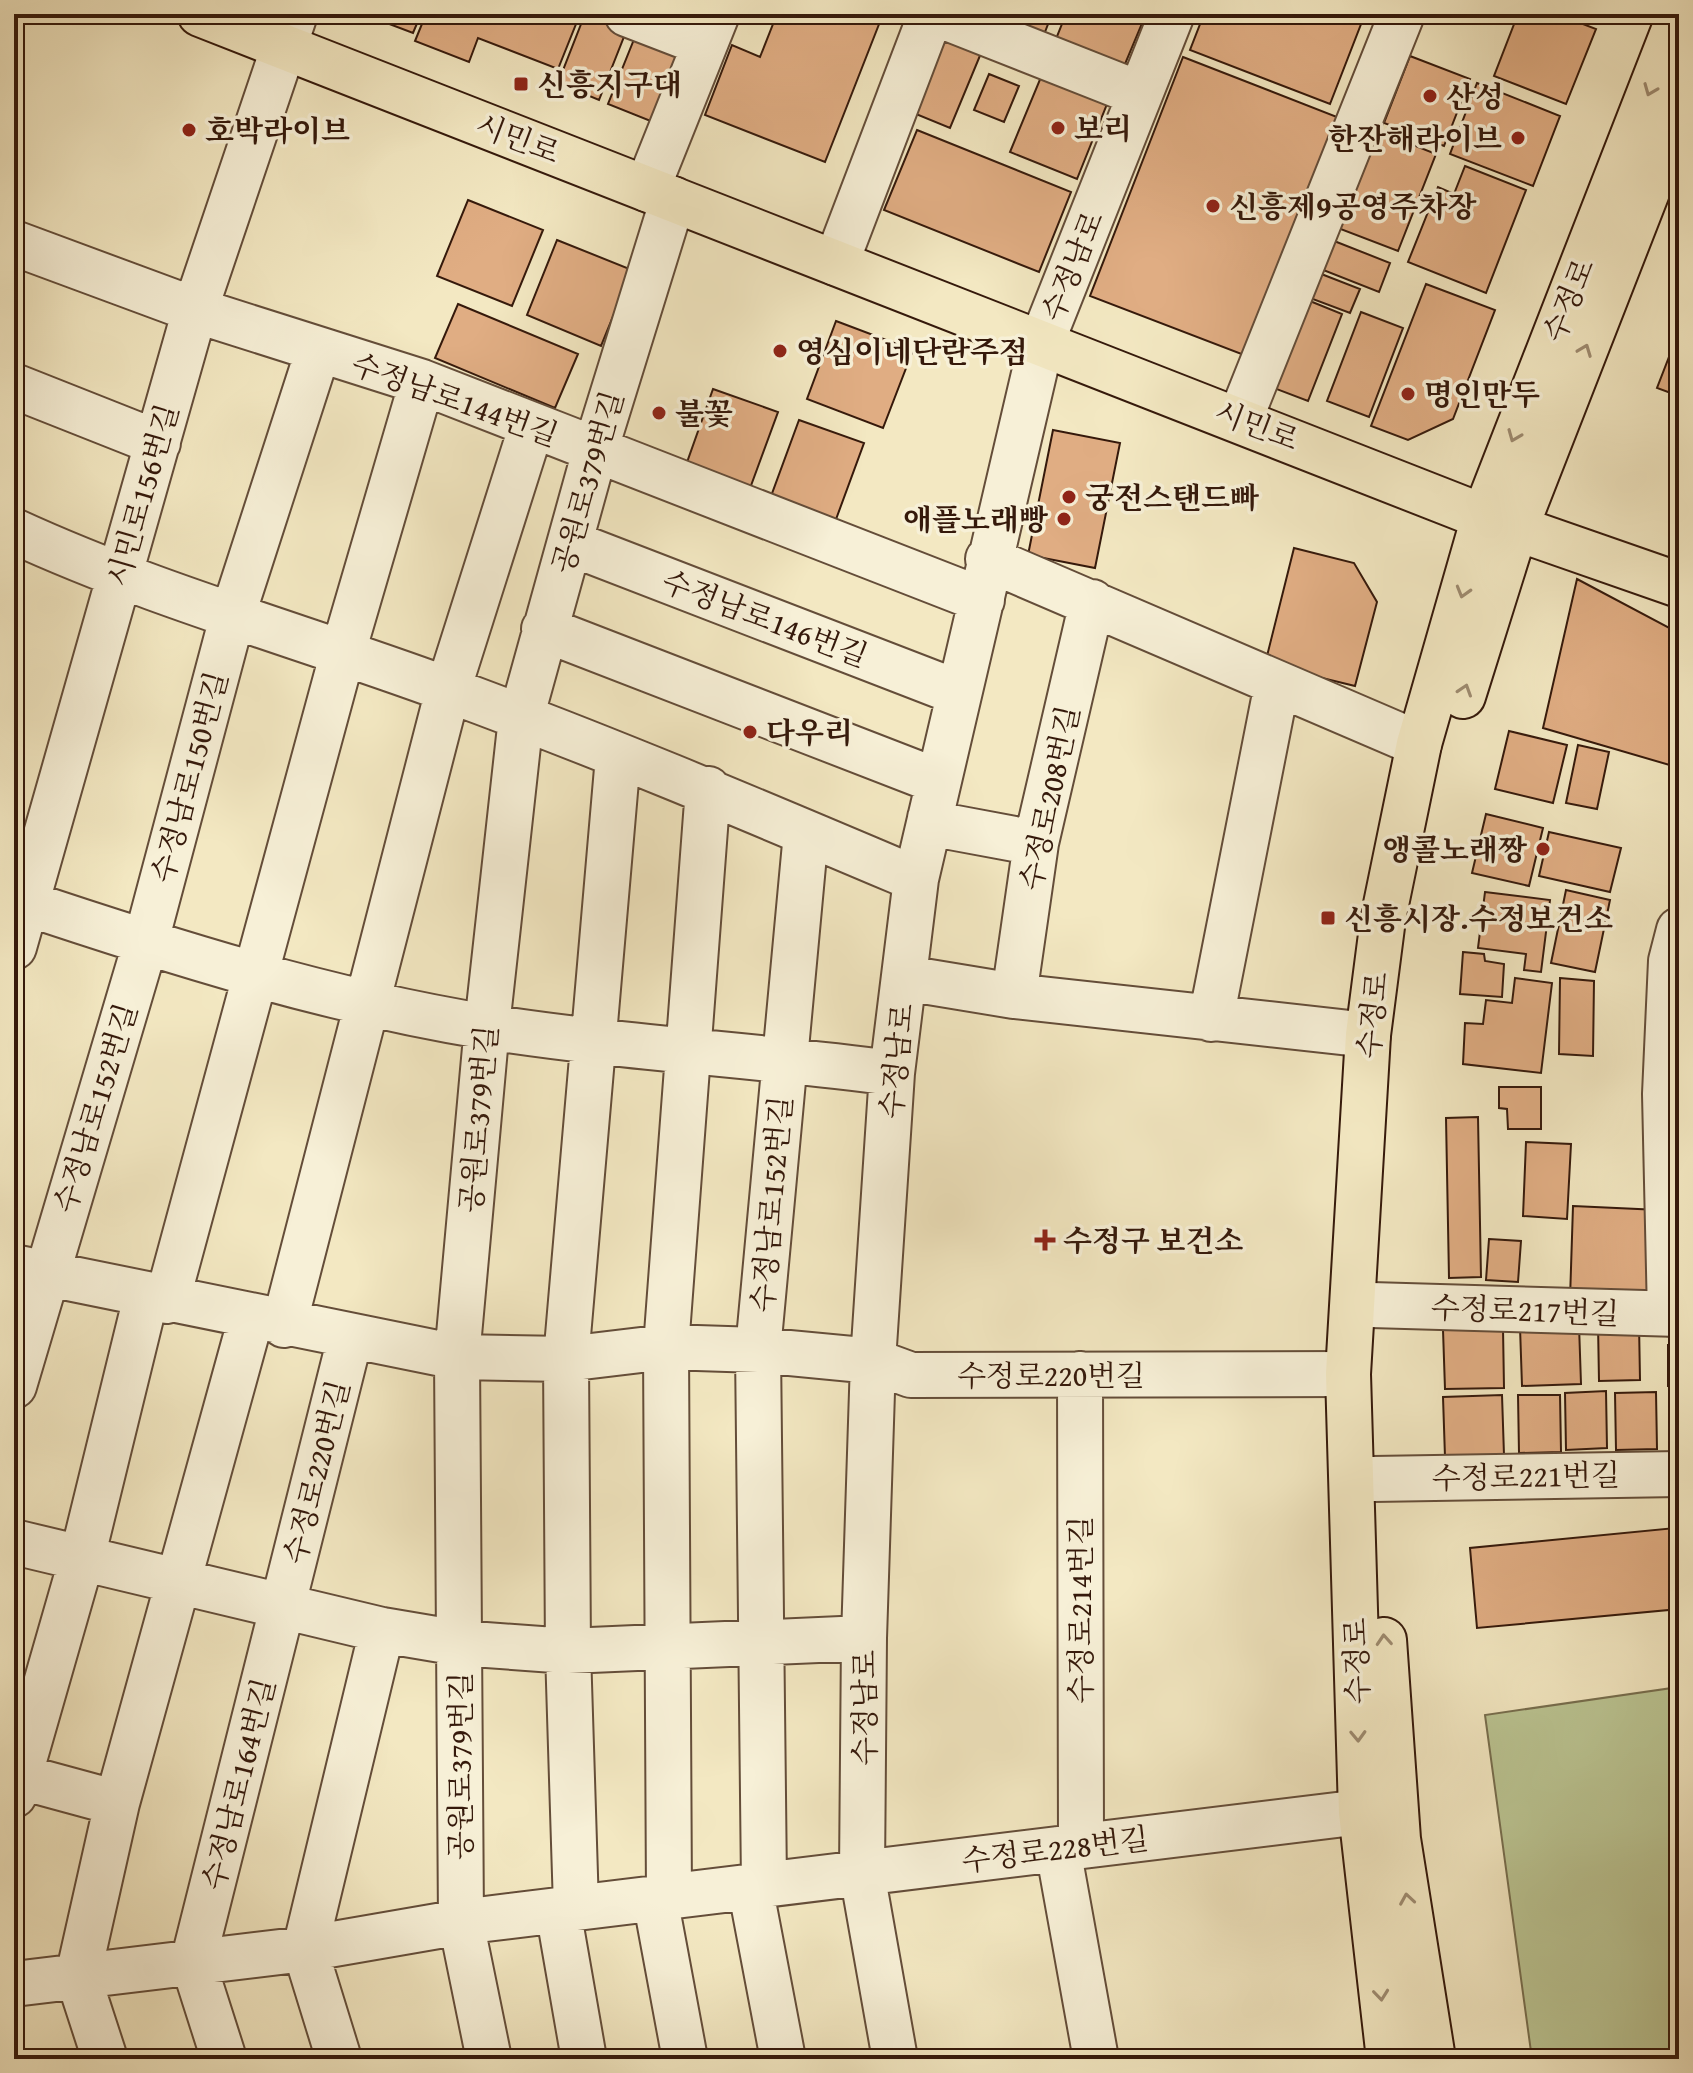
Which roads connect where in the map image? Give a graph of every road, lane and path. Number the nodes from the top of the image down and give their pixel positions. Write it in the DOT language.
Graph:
graph roads {
  1 [pos="200,14"];
  2 [pos="627,14"];
  3 [pos="934,14"];
  4 [pos="1172,14"];
  5 [pos="1394,16"];
  6 [pos="1679,17"];
  7 [pos="711,29"];
  8 [pos="288,30"];
  9 [pos="1140,94"];
  10 [pos="1679,110"];
  11 [pos="660,194"];
  12 [pos="14,243"];
  13 [pos="836,263"];
  14 [pos="195,310"];
  15 [pos="1041,344"];
  16 [pos="318,351"];
  17 [pos="422,382"];
  18 [pos="14,386"];
  19 [pos="1240,419"];
  20 [pos="532,425"];
  21 [pos="158,443"];
  22 [pos="595,451"];
  23 [pos="1500,522"];
  24 [pos="16,542"];
  25 [pos="570,543"];
  26 [pos="118,575"];
  27 [pos="985,579"];
  28 [pos="1679,585"];
  29 [pos="1092,602"];
  30 [pos="233,614"];
  31 [pos="544,629"];
  32 [pos="343,652"];
  33 [pos="1277,684"];
  34 [pos="448,690"];
  35 [pos="959,693"];
  36 [pos="521,718"];
  37 [pos="1419,744"];
  38 [pos="618,757"];
  39 [pos="708,789"];
  40 [pos="933,799"];
  41 [pos="806,833"];
  42 [pos="1036,843"];
  43 [pos="916,879"];
  44 [pos="20,901"];
  45 [pos="1679,930"];
  46 [pos="146,941"];
  47 [pos="14,947"];
  48 [pos="257,975"];
  49 [pos="905,978"];
  50 [pos="1014,996"];
  51 [pos="367,1002"];
  52 [pos="1211,1019"];
  53 [pos="487,1026"];
  54 [pos="1368,1035"];
  55 [pos="592,1041"];
  56 [pos="687,1048"];
  57 [pos="784,1058"];
  58 [pos="892,1073"];
  59 [pos="29,1271"];
  60 [pos="156,1299"];
  61 [pos="1371,1305"];
  62 [pos="1674,1314"];
  63 [pos="268,1321"];
  64 [pos="350,1338"];
  65 [pos="666,1347"];
  66 [pos="758,1350"];
  67 [pos="457,1357"];
  68 [pos="566,1359"];
  69 [pos="873,1361"];
  70 [pos="1080,1374"];
  71 [pos="1348,1374"];
  72 [pos="14,1386"];
  73 [pos="1679,1474"];
  74 [pos="1373,1479"];
  75 [pos="14,1542"];
  76 [pos="82,1558"];
  77 [pos="181,1582"];
  78 [pos="282,1606"];
  79 [pos="382,1630"];
  80 [pos="864,1638"];
  81 [pos="760,1642"];
  82 [pos="459,1643"];
  83 [pos="668,1647"];
  84 [pos="568,1651"];
  85 [pos="16,1782"];
  86 [pos="117,1803"];
  87 [pos="1361,1812"];
  88 [pos="1070,1848"];
  89 [pos="862,1873"];
  90 [pos="757,1885"];
  91 [pos="662,1897"];
  92 [pos="567,1909"];
  93 [pos="461,1922"];
  94 [pos="305,1949"];
  95 [pos="193,1962"];
  96 [pos="78,1976"];
  97 [pos="14,1984"];
  98 [pos="782,2054"];
  99 [pos="105,2059"];
  100 [pos="224,2059"];
  101 [pos="339,2059"];
  102 [pos="489,2059"];
  103 [pos="584,2059"];
  104 [pos="685,2059"];
  105 [pos="895,2059"];
  106 [pos="1096,2059"];
  107 [pos="1389,2059"];
  108 [pos="1433,2059"];
  1 -- 8 [label="main road, 시민로"];
  2 -- 7 [label="street"];
  3 -- 9 [label="street"];
  3 -- 13 [label="street"];
  4 -- 9 [label="street, 수정남로"];
  5 -- 19 [label="street"];
  6 -- 23 [label="main road, 수정로, one-way"];
  7 -- 11 [label="street, 공원로379번길"];
  8 -- 11 [label="main road, 시민로"];
  8 -- 14 [label="street, 시민로156번길"];
  9 -- 15 [label="street, 수정남로"];
  23 -- 10 [label="main road, 수정로, one-way"];
  11 -- 13 [label="main road, 시민로"];
  11 -- 22 [label="street, 공원로379번길"];
  12 -- 14 [label="street, 수정남로144번길"];
  13 -- 15 [label="main road, 시민로"];
  14 -- 16 [label="street, 수정남로144번길"];
  14 -- 21 [label="street, 시민로156번길"];
  15 -- 19 [label="main road, 시민로"];
  15 -- 27 [label="street, 수정남로"];
  16 -- 17 [label="street, 수정남로144번길"];
  16 -- 30 [label="street, 수정남로150번길"];
  17 -- 20 [label="street, 수정남로144번길"];
  17 -- 32 [label="street"];
  18 -- 21 [label="street"];
  19 -- 23 [label="main road, 시민로"];
  20 -- 22 [label="street, 수정남로144번길"];
  20 -- 34 [label="street"];
  21 -- 26 [label="street, 시민로156번길"];
  22 -- 25 [label="street, 공원로379번길"];
  22 -- 27 [label="street, 수정남로144번길"];
  23 -- 28 [label="main road, 시민로"];
  23 -- 37 [label="main road, 수정로, one-way"];
  61 -- 23 [label="main road, 수정로, one-way"];
  24 -- 26 [label="street"];
  25 -- 31 [label="street, 공원로379번길"];
  25 -- 35 [label="street, 수정남로146번길"];
  26 -- 30 [label="street"];
  26 -- 44 [label="street, 시민로156번길"];
  27 -- 29 [label="street"];
  27 -- 35 [label="street, 수정남로"];
  29 -- 33 [label="street"];
  29 -- 42 [label="street, 수정로208번길"];
  30 -- 32 [label="street"];
  30 -- 46 [label="street, 수정남로150번길"];
  31 -- 36 [label="street, 공원로379번길"];
  31 -- 40 [label="street"];
  32 -- 34 [label="street"];
  32 -- 48 [label="street"];
  33 -- 37 [label="street"];
  33 -- 52 [label="street"];
  34 -- 36 [label="street"];
  34 -- 51 [label="street"];
  35 -- 40 [label="street, 수정남로"];
  36 -- 38 [label="street"];
  36 -- 53 [label="street, 공원로379번길"];
  37 -- 54 [label="main road, 수정로"];
  38 -- 39 [label="street"];
  38 -- 55 [label="street"];
  39 -- 41 [label="street"];
  39 -- 56 [label="street"];
  40 -- 42 [label="street"];
  40 -- 43 [label="street, 수정남로"];
  41 -- 43 [label="street"];
  41 -- 57 [label="street"];
  42 -- 50 [label="street, 수정로208번길"];
  43 -- 49 [label="street, 수정남로"];
  44 -- 46 [label="street, 수정남로152번길"];
  44 -- 47 [label="street, 시민로156번길"];
  45 -- 62 [label="street"];
  46 -- 48 [label="street, 수정남로152번길"];
  46 -- 59 [label="street, 수정남로152번길"];
  48 -- 51 [label="street, 수정남로152번길"];
  48 -- 60 [label="street"];
  49 -- 50 [label="street"];
  49 -- 58 [label="street, 수정남로"];
  50 -- 52 [label="street"];
  51 -- 53 [label="street, 수정남로152번길"];
  51 -- 63 [label="street"];
  52 -- 54 [label="street"];
  53 -- 55 [label="street, 수정남로152번길"];
  53 -- 67 [label="street, 공원로379번길"];
  54 -- 71 [label="main road, 수정로"];
  55 -- 56 [label="street, 수정남로152번길"];
  55 -- 68 [label="street"];
  56 -- 57 [label="street, 수정남로152번길"];
  56 -- 65 [label="street"];
  57 -- 58 [label="street, 수정남로152번길"];
  57 -- 66 [label="street, 수정남로152번길"];
  58 -- 69 [label="street, 수정남로"];
  59 -- 60 [label="street, 수정로220번길"];
  59 -- 72 [label="street"];
  60 -- 63 [label="street, 수정로220번길"];
  60 -- 76 [label="street"];
  61 -- 62 [label="street, 수정로217번길"];
  61 -- 74 [label="main road, 수정로"];
  63 -- 64 [label="street, 수정로220번길"];
  63 -- 77 [label="street"];
  64 -- 67 [label="street, 수정로220번길"];
  64 -- 78 [label="street, 수정로220번길"];
  65 -- 66 [label="street, 수정로220번길"];
  65 -- 68 [label="street, 수정로220번길"];
  65 -- 83 [label="street"];
  66 -- 69 [label="street, 수정로220번길"];
  66 -- 81 [label="street"];
  67 -- 68 [label="street, 수정로220번길"];
  67 -- 82 [label="street, 공원로379번길"];
  68 -- 84 [label="street"];
  69 -- 70 [label="street, 수정로220번길"];
  69 -- 80 [label="street, 수정남로"];
  70 -- 71 [label="street, 수정로220번길"];
  70 -- 88 [label="street, 수정로214번길"];
  71 -- 87 [label="main road, 수정로, one-way"];
  73 -- 74 [label="street, 수정로221번길"];
  108 -- 74 [label="main road, 수정로, one-way"];
  75 -- 76 [label="street"];
  76 -- 77 [label="street"];
  76 -- 85 [label="street"];
  77 -- 78 [label="street"];
  77 -- 86 [label="street"];
  78 -- 79 [label="street"];
  78 -- 95 [label="street, 수정남로164번길"];
  79 -- 82 [label="street"];
  79 -- 94 [label="street"];
  80 -- 81 [label="street"];
  80 -- 89 [label="street, 수정남로"];
  81 -- 83 [label="street"];
  81 -- 90 [label="street"];
  82 -- 84 [label="street"];
  82 -- 93 [label="street, 공원로379번길"];
  83 -- 84 [label="street"];
  83 -- 91 [label="street"];
  84 -- 92 [label="street"];
  85 -- 86 [label="street"];
  86 -- 96 [label="street"];
  87 -- 88 [label="street, 수정로228번길"];
  87 -- 107 [label="main road, 수정로, one-way"];
  88 -- 89 [label="street, 수정로228번길"];
  88 -- 106 [label="street, 수정로214번길"];
  89 -- 90 [label="street, 수정로228번길"];
  89 -- 105 [label="street, 수정남로"];
  90 -- 91 [label="street, 수정로228번길"];
  90 -- 98 [label="street"];
  91 -- 92 [label="street, 수정로228번길"];
  91 -- 104 [label="street"];
  92 -- 93 [label="street, 수정로228번길"];
  92 -- 103 [label="street"];
  93 -- 94 [label="street, 수정로228번길"];
  93 -- 102 [label="street, 공원로379번길"];
  94 -- 95 [label="street, 수정로228번길"];
  94 -- 101 [label="street"];
  95 -- 96 [label="street, 수정로228번길"];
  95 -- 100 [label="street"];
  96 -- 97 [label="street, 수정로228번길"];
  96 -- 99 [label="street"];
}
